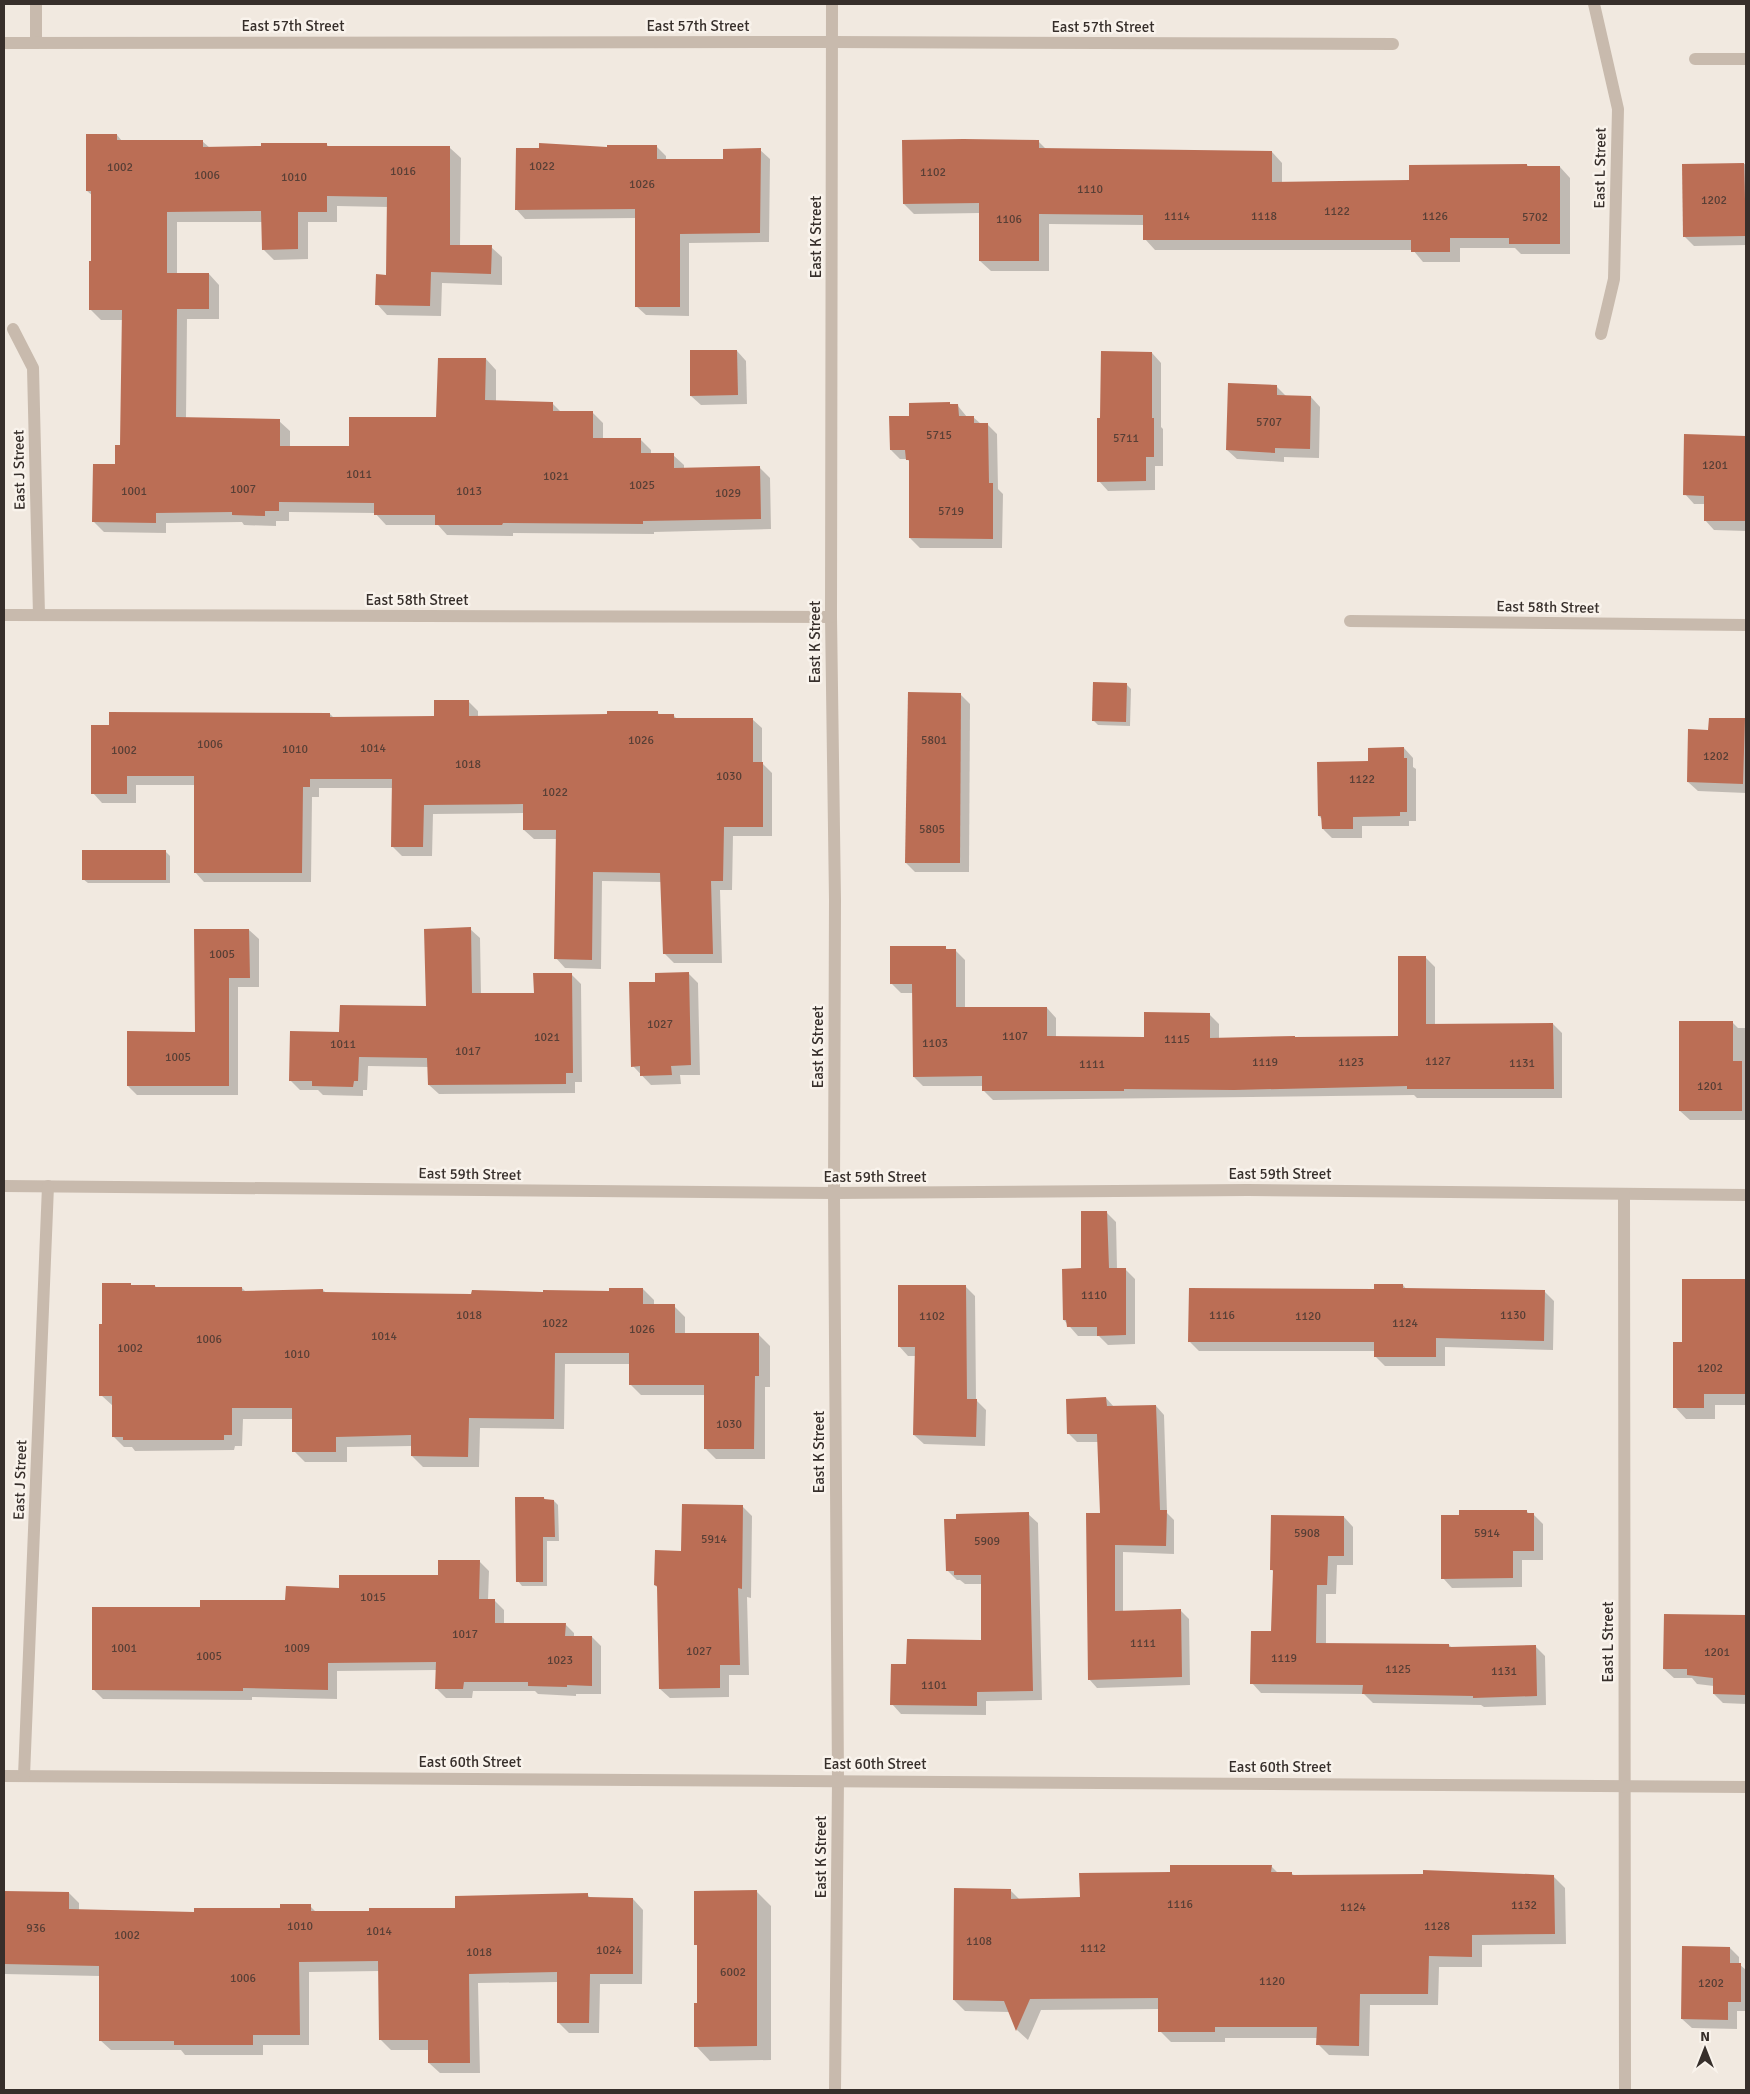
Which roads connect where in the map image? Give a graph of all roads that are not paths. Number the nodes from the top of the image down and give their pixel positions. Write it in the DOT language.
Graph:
graph roads {
  1 [pos="36,4"];
  2 [pos="832,4"];
  3 [pos="1594,4"];
  4 [pos="832,42"];
  5 [pos="4,43"];
  6 [pos="36,43"];
  7 [pos="1392,44"];
  8 [pos="1695,59"];
  9 [pos="1746,59"];
  10 [pos="13,329"];
  11 [pos="1601,334"];
  12 [pos="4,615"];
  13 [pos="39,615"];
  14 [pos="831,617"];
  15 [pos="1350,621"];
  16 [pos="1746,625"];
  17 [pos="4,1186"];
  18 [pos="48,1186"];
  19 [pos="834,1193"];
  20 [pos="1624,1194"];
  21 [pos="1746,1195"];
  22 [pos="4,1776"];
  23 [pos="24,1776"];
  24 [pos="838,1780"];
  25 [pos="1625,1786"];
  26 [pos="1746,1787"];
  27 [pos="835,2090"];
  28 [pos="1625,2090"];
  1 -- 6 [label="street"];
  2 -- 4 [label="street, East K Street"];
  3 -- 11 [label="street, East L Street"];
  4 -- 6 [label="street, East 57th Street"];
  4 -- 7 [label="street, East 57th Street"];
  4 -- 14 [label="street, East K Street"];
  5 -- 6 [label="street, East 57th Street"];
  8 -- 9 [label="street"];
  10 -- 13 [label="street, East J Street"];
  12 -- 13 [label="street, East 58th Street"];
  13 -- 14 [label="street, East 58th Street"];
  14 -- 19 [label="street, East K Street"];
  15 -- 16 [label="street, East 58th Street"];
  17 -- 18 [label="street, East 59th Street"];
  18 -- 19 [label="street, East 59th Street"];
  18 -- 23 [label="street, East J Street"];
  19 -- 20 [label="street, East 59th Street"];
  19 -- 24 [label="street, East K Street"];
  20 -- 21 [label="street, East 59th Street"];
  20 -- 25 [label="street, East L Street"];
  22 -- 23 [label="street, East 60th Street"];
  23 -- 24 [label="street, East 60th Street"];
  24 -- 25 [label="street, East 60th Street"];
  24 -- 27 [label="street, East K Street"];
  25 -- 26 [label="street, East 60th Street"];
  25 -- 28 [label="street, East L Street"];
}
